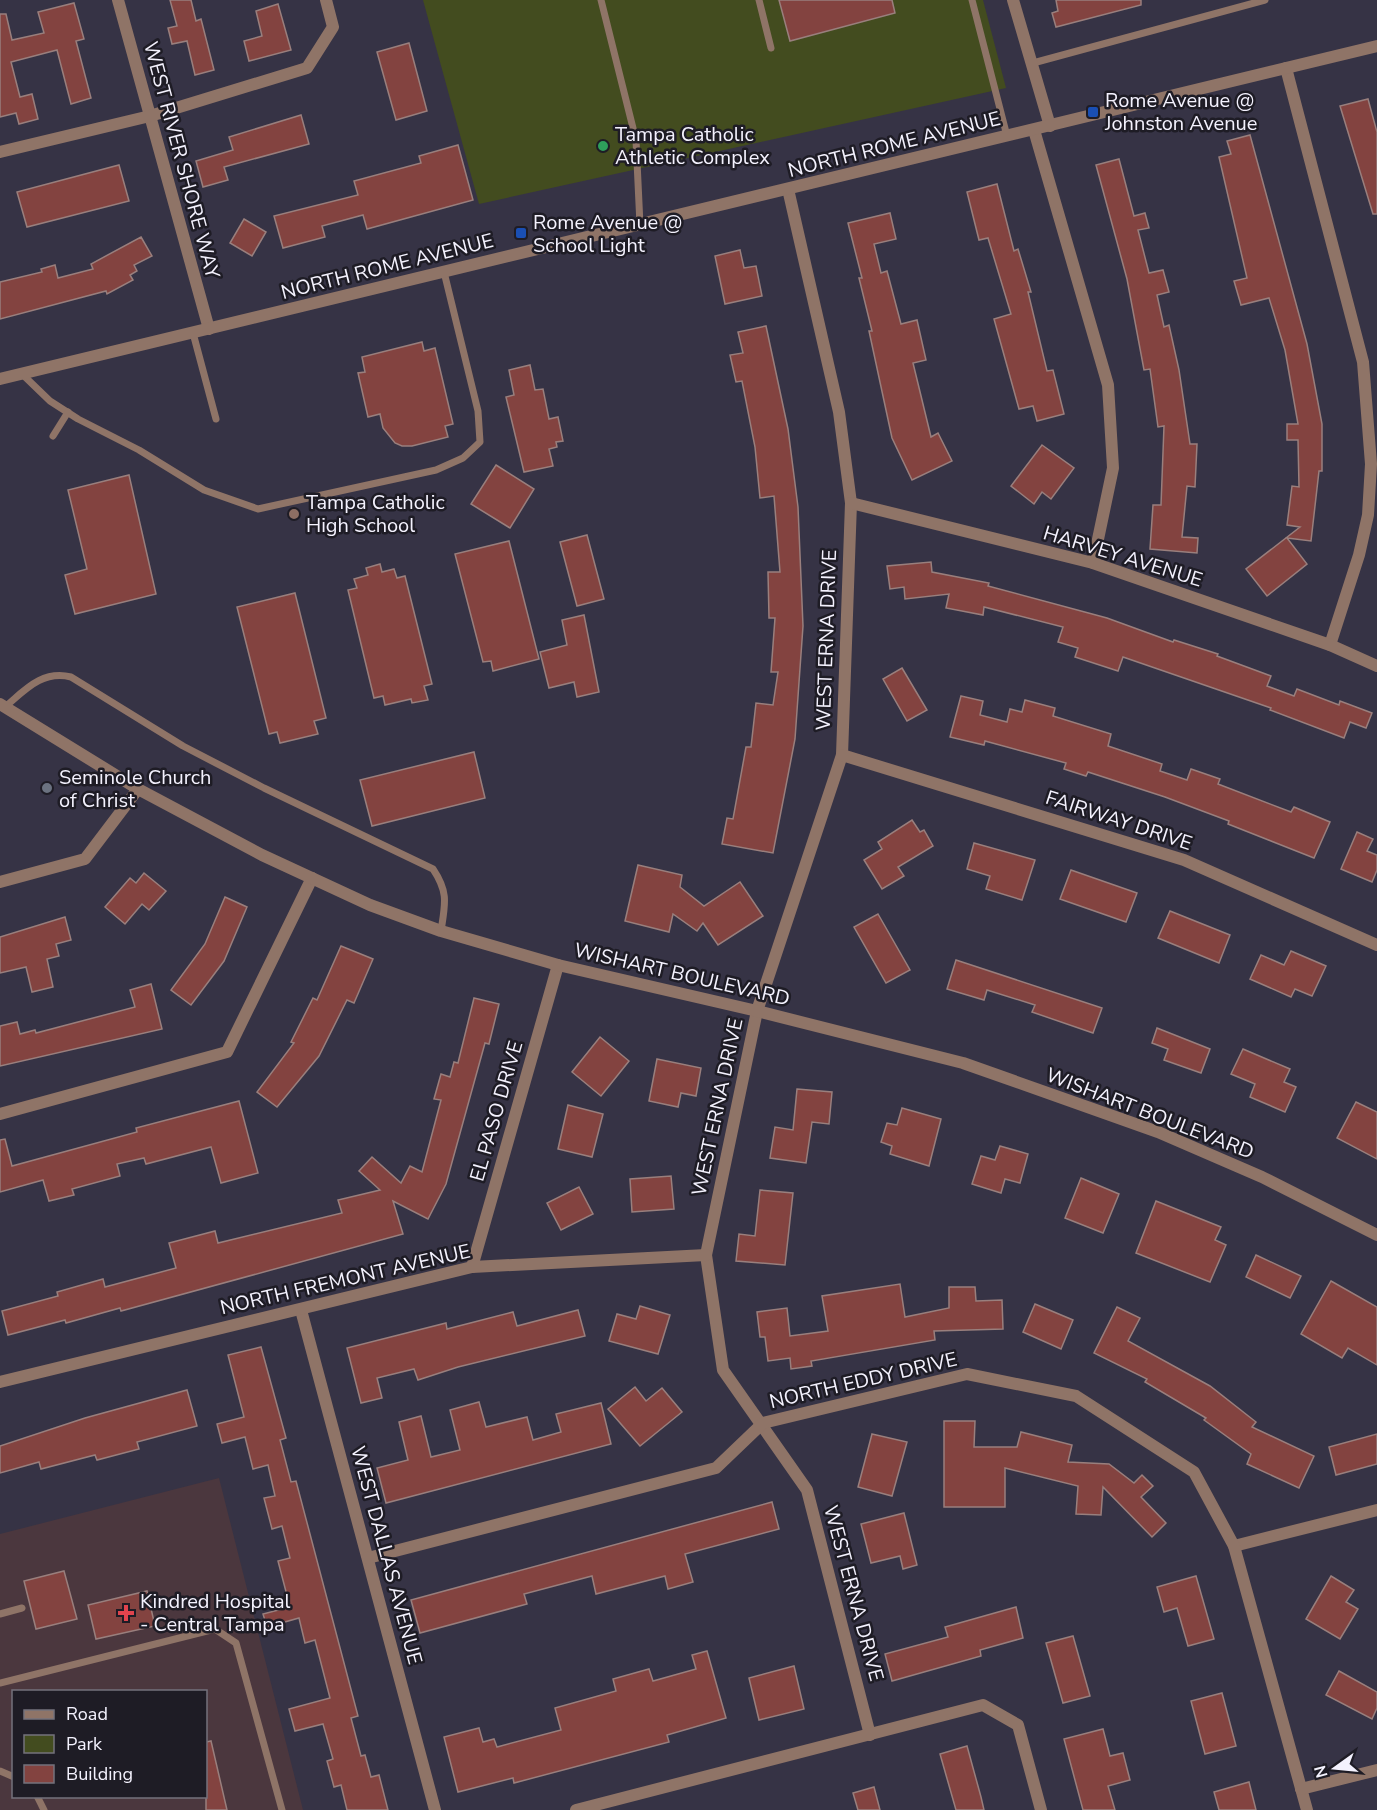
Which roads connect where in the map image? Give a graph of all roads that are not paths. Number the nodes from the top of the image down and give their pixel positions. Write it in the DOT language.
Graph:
graph roads {
  1 [pos="118,0"];
  2 [pos="326,0"];
  3 [pos="601,0"];
  4 [pos="759,0"];
  5 [pos="972,0"];
  6 [pos="1013,0"];
  7 [pos="1265,0"];
  8 [pos="1377,46"];
  9 [pos="771,48"];
  10 [pos="1033,63"];
  11 [pos="1286,68"];
  12 [pos="150,116"];
  13 [pos="1050,126"];
  14 [pos="1034,130"];
  15 [pos="1007,136"];
  16 [pos="0,152"];
  17 [pos="788,189"];
  18 [pos="640,225"];
  19 [pos="444,272"];
  20 [pos="209,329"];
  21 [pos="193,333"];
  22 [pos="22,374"];
  23 [pos="0,379"];
  24 [pos="68,412"];
  25 [pos="216,419"];
  26 [pos="53,436"];
  27 [pos="851,503"];
  28 [pos="1093,563"];
  29 [pos="1330,645"];
  30 [pos="1377,666"];
  31 [pos="2,706"];
  32 [pos="842,755"];
  33 [pos="138,789"];
  34 [pos="312,878"];
  35 [pos="0,882"];
  36 [pos="441,932"];
  37 [pos="1377,945"];
  38 [pos="558,965"];
  39 [pos="757,1011"];
  40 [pos="0,1114"];
  41 [pos="1377,1235"];
  42 [pos="706,1255"];
  43 [pos="472,1267"];
  44 [pos="302,1310"];
  45 [pos="0,1382"];
  46 [pos="763,1423"];
  47 [pos="1377,1510"];
  48 [pos="1234,1546"];
  49 [pos="368,1558"];
  50 [pos="22,1608"];
  51 [pos="0,1614"];
  52 [pos="0,1683"];
  53 [pos="870,1735"];
  54 [pos="1377,1770"];
  55 [pos="1301,1789"];
  56 [pos="282,1810"];
  57 [pos="435,1810"];
  58 [pos="576,1810"];
  59 [pos="1041,1810"];
  60 [pos="1306,1810"];
  1 -- 12 [label="street, WEST RIVER SHORE WAY"];
  2 -- 12 [label="street"];
  3 -- 18 [label="lane"];
  4 -- 9 [label="lane"];
  5 -- 15 [label="lane"];
  6 -- 10 [label="street"];
  7 -- 10 [label="lane"];
  8 -- 11 [label="street, NORTH ROME AVENUE"];
  10 -- 13 [label="street"];
  11 -- 13 [label="street, NORTH ROME AVENUE"];
  11 -- 29 [label="street"];
  12 -- 16 [label="street"];
  12 -- 20 [label="street, WEST RIVER SHORE WAY"];
  13 -- 14 [label="street, NORTH ROME AVENUE"];
  14 -- 15 [label="street, NORTH ROME AVENUE"];
  14 -- 28 [label="street"];
  15 -- 17 [label="street, NORTH ROME AVENUE"];
  17 -- 18 [label="street, NORTH ROME AVENUE"];
  17 -- 27 [label="street, WEST ERNA DRIVE"];
  18 -- 19 [label="street, NORTH ROME AVENUE"];
  19 -- 20 [label="street, NORTH ROME AVENUE"];
  19 -- 24 [label="lane"];
  20 -- 21 [label="street, NORTH ROME AVENUE"];
  21 -- 22 [label="street, NORTH ROME AVENUE"];
  21 -- 25 [label="lane"];
  22 -- 23 [label="street, NORTH ROME AVENUE"];
  22 -- 24 [label="lane"];
  24 -- 26 [label="lane"];
  27 -- 28 [label="street, HARVEY AVENUE"];
  27 -- 32 [label="street, WEST ERNA DRIVE"];
  28 -- 29 [label="street, HARVEY AVENUE"];
  29 -- 30 [label="street, HARVEY AVENUE"];
  31 -- 33 [label="street, WISHART BOULEVARD"];
  31 -- 36 [label="lane"];
  32 -- 37 [label="street, FAIRWAY DRIVE"];
  32 -- 39 [label="street, WEST ERNA DRIVE"];
  33 -- 34 [label="street, WISHART BOULEVARD"];
  33 -- 35 [label="street"];
  34 -- 36 [label="street, WISHART BOULEVARD"];
  34 -- 40 [label="street"];
  36 -- 38 [label="street, WISHART BOULEVARD"];
  38 -- 39 [label="street, WISHART BOULEVARD"];
  38 -- 43 [label="street, EL PASO DRIVE"];
  39 -- 41 [label="street, WISHART BOULEVARD"];
  39 -- 42 [label="street, WEST ERNA DRIVE"];
  42 -- 43 [label="street, NORTH FREMONT AVENUE"];
  42 -- 46 [label="street, WEST ERNA DRIVE"];
  43 -- 44 [label="street, NORTH FREMONT AVENUE"];
  44 -- 45 [label="street, NORTH FREMONT AVENUE"];
  44 -- 49 [label="street, WEST DALLAS AVENUE"];
  46 -- 48 [label="street, NORTH EDDY DRIVE"];
  46 -- 49 [label="street, NORTH EDDY DRIVE"];
  46 -- 53 [label="street, WEST ERNA DRIVE"];
  47 -- 48 [label="street"];
  48 -- 55 [label="street, NORTH EDDY DRIVE"];
  49 -- 57 [label="street, WEST DALLAS AVENUE"];
  50 -- 51 [label="lane"];
  52 -- 56 [label="lane"];
  53 -- 58 [label="street"];
  53 -- 59 [label="street"];
  54 -- 55 [label="street"];
  55 -- 60 [label="street, NORTH EDDY DRIVE"];
}
